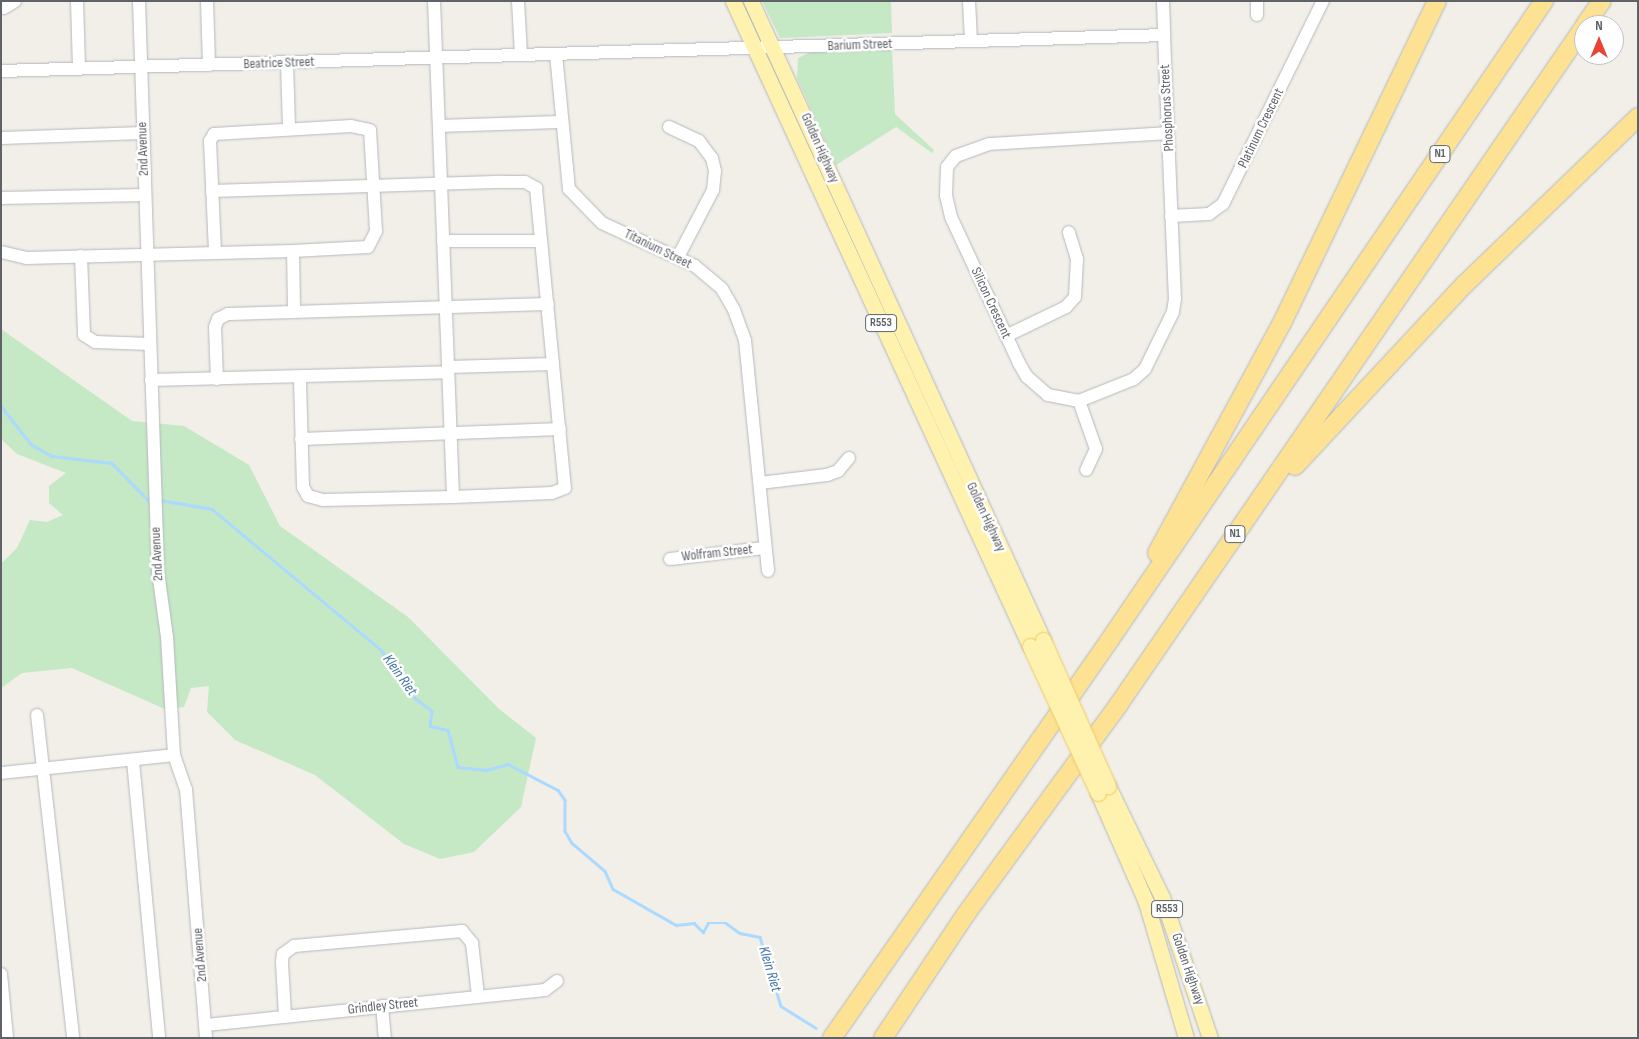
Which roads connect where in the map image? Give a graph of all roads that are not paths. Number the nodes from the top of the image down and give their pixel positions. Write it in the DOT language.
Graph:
graph roads {
  1 [pos="77,1"];
  2 [pos="138,1"];
  3 [pos="207,1"];
  4 [pos="434,1"];
  5 [pos="518,1"];
  6 [pos="733,1"];
  7 [pos="751,1"];
  8 [pos="969,1"];
  9 [pos="1162,1"];
  10 [pos="1257,1"];
  11 [pos="1323,1"];
  12 [pos="1437,1"];
  13 [pos="1544,1"];
  14 [pos="1602,1"];
  15 [pos="1257,15"];
  16 [pos="1592,15"];
  17 [pos="1164,35"];
  18 [pos="971,41"];
  19 [pos="1574,42"];
  20 [pos="752,47"];
  21 [pos="775,49"];
  22 [pos="556,54"];
  23 [pos="521,55"];
  24 [pos="436,58"];
  25 [pos="287,63"];
  26 [pos="209,65"];
  27 [pos="140,67"];
  28 [pos="79,69"];
  29 [pos="1,71"];
  30 [pos="1638,116"];
  31 [pos="559,122"];
  32 [pos="439,126"];
  33 [pos="669,127"];
  34 [pos="289,128"];
  35 [pos="143,133"];
  36 [pos="1168,133"];
  37 [pos="1,138"];
  38 [pos="441,185"];
  39 [pos="375,187"];
  40 [pos="212,191"];
  41 [pos="145,195"];
  42 [pos="1,198"];
  43 [pos="1171,216"];
  44 [pos="1069,232"];
  45 [pos="540,241"];
  46 [pos="443,242"];
  47 [pos="293,251"];
  48 [pos="1,252"];
  49 [pos="215,252"];
  50 [pos="146,254"];
  51 [pos="81,256"];
  52 [pos="678,257"];
  53 [pos="548,304"];
  54 [pos="445,305"];
  55 [pos="294,311"];
  56 [pos="1006,336"];
  57 [pos="150,344"];
  58 [pos="553,364"];
  59 [pos="448,370"];
  60 [pos="300,377"];
  61 [pos="217,379"];
  62 [pos="151,380"];
  63 [pos="1079,401"];
  64 [pos="560,429"];
  65 [pos="450,434"];
  66 [pos="301,439"];
  67 [pos="849,458"];
  68 [pos="1086,470"];
  69 [pos="760,483"];
  70 [pos="452,497"];
  71 [pos="764,548"];
  72 [pos="670,559"];
  73 [pos="768,572"];
  74 [pos="1109,642"];
  75 [pos="1036,643"];
  76 [pos="1152,655"];
  77 [pos="36,714"];
  78 [pos="174,755"];
  79 [pos="133,761"];
  80 [pos="45,769"];
  81 [pos="1,773"];
  82 [pos="1103,790"];
  83 [pos="1,974"];
  84 [pos="557,981"];
  85 [pos="478,996"];
  86 [pos="382,1006"];
  87 [pos="285,1016"];
  88 [pos="206,1024"];
  89 [pos="5,1034"];
  90 [pos="73,1038"];
  91 [pos="159,1038"];
  92 [pos="206,1038"];
  93 [pos="385,1038"];
  94 [pos="832,1038"];
  95 [pos="883,1038"];
  96 [pos="1186,1038"];
  97 [pos="1210,1038"];
  1 -- 28 [label="street"];
  2 -- 27 [label="street, 2nd Avenue"];
  3 -- 26 [label="street"];
  4 -- 24 [label="street"];
  5 -- 23 [label="street"];
  6 -- 20 [label="main road, Golden Highway / R553"];
  7 -- 21 [label="main road, Golden Highway / R553"];
  8 -- 18 [label="street"];
  9 -- 17 [label="street, Phosphorus Street"];
  10 -- 15 [label="street"];
  11 -- 43 [label="street, Platinum Crescent"];
  12 -- 74 [label="highway"];
  13 -- 74 [label="highway, N1"];
  14 -- 16 [label="highway, N1"];
  17 -- 18 [label="street, Barium Street"];
  17 -- 36 [label="street, Phosphorus Street"];
  18 -- 21 [label="street, Barium Street"];
  19 -- 76 [label="highway, N1"];
  20 -- 21 [label="street, Barium Street"];
  20 -- 22 [label="street, Barium Street"];
  20 -- 75 [label="main road, Golden Highway / R553"];
  21 -- 75 [label="main road, Golden Highway / R553"];
  22 -- 23 [label="street, Beatrice Street"];
  22 -- 31 [label="street, Titanium Street"];
  23 -- 24 [label="street, Beatrice Street"];
  24 -- 25 [label="street, Beatrice Street"];
  24 -- 32 [label="street"];
  25 -- 26 [label="street, Beatrice Street"];
  25 -- 34 [label="street"];
  26 -- 27 [label="street, Beatrice Street"];
  27 -- 28 [label="street, Beatrice Street"];
  27 -- 35 [label="street, 2nd Avenue"];
  28 -- 29 [label="street, Beatrice Street"];
  30 -- 76 [label="highway"];
  31 -- 32 [label="street"];
  31 -- 52 [label="street, Titanium Street"];
  32 -- 38 [label="street"];
  33 -- 52 [label="street"];
  34 -- 39 [label="street"];
  34 -- 40 [label="street"];
  35 -- 37 [label="street"];
  35 -- 41 [label="street, 2nd Avenue"];
  36 -- 43 [label="street, Phosphorus Street"];
  36 -- 56 [label="street, Silicon Crescent"];
  38 -- 39 [label="street"];
  38 -- 45 [label="street"];
  38 -- 46 [label="street"];
  39 -- 40 [label="street"];
  39 -- 47 [label="street"];
  40 -- 49 [label="street"];
  41 -- 42 [label="street"];
  41 -- 50 [label="street, 2nd Avenue"];
  43 -- 63 [label="street"];
  44 -- 56 [label="street"];
  45 -- 46 [label="street"];
  45 -- 53 [label="street"];
  46 -- 54 [label="street"];
  47 -- 49 [label="street"];
  47 -- 55 [label="street"];
  48 -- 51 [label="street"];
  49 -- 50 [label="street"];
  50 -- 51 [label="street"];
  50 -- 57 [label="street, 2nd Avenue"];
  51 -- 57 [label="street"];
  52 -- 69 [label="street, Titanium Street"];
  53 -- 54 [label="street"];
  53 -- 58 [label="street"];
  54 -- 55 [label="street"];
  54 -- 59 [label="street"];
  55 -- 61 [label="street"];
  56 -- 63 [label="street, Silicon Crescent"];
  57 -- 62 [label="street, 2nd Avenue"];
  58 -- 59 [label="street"];
  58 -- 64 [label="street"];
  59 -- 60 [label="street"];
  59 -- 65 [label="street"];
  60 -- 61 [label="street"];
  60 -- 66 [label="street"];
  61 -- 62 [label="street"];
  62 -- 78 [label="street, 2nd Avenue"];
  63 -- 68 [label="street"];
  64 -- 65 [label="street"];
  64 -- 70 [label="street"];
  65 -- 66 [label="street"];
  65 -- 70 [label="street"];
  66 -- 70 [label="street"];
  67 -- 69 [label="street"];
  69 -- 71 [label="street, Titanium Street"];
  71 -- 72 [label="street, Wolfram Street"];
  71 -- 73 [label="street, Titanium Street"];
  74 -- 94 [label="highway, N1"];
  75 -- 82 [label="main road, Golden Highway / R553, bridge"];
  76 -- 95 [label="highway, N1"];
  77 -- 80 [label="street"];
  78 -- 79 [label="street"];
  78 -- 88 [label="street, 2nd Avenue"];
  79 -- 80 [label="street"];
  79 -- 91 [label="street"];
  80 -- 81 [label="street"];
  80 -- 90 [label="street"];
  82 -- 96 [label="main road, Golden Highway / R553"];
  82 -- 97 [label="main road, Golden Highway / R553"];
  83 -- 89 [label="street"];
  84 -- 85 [label="street, Grindley Street"];
  85 -- 86 [label="street, Grindley Street"];
  85 -- 87 [label="street"];
  86 -- 87 [label="street, Grindley Street"];
  86 -- 93 [label="street"];
  87 -- 88 [label="street, Grindley Street"];
  88 -- 92 [label="street, 2nd Avenue"];
}
